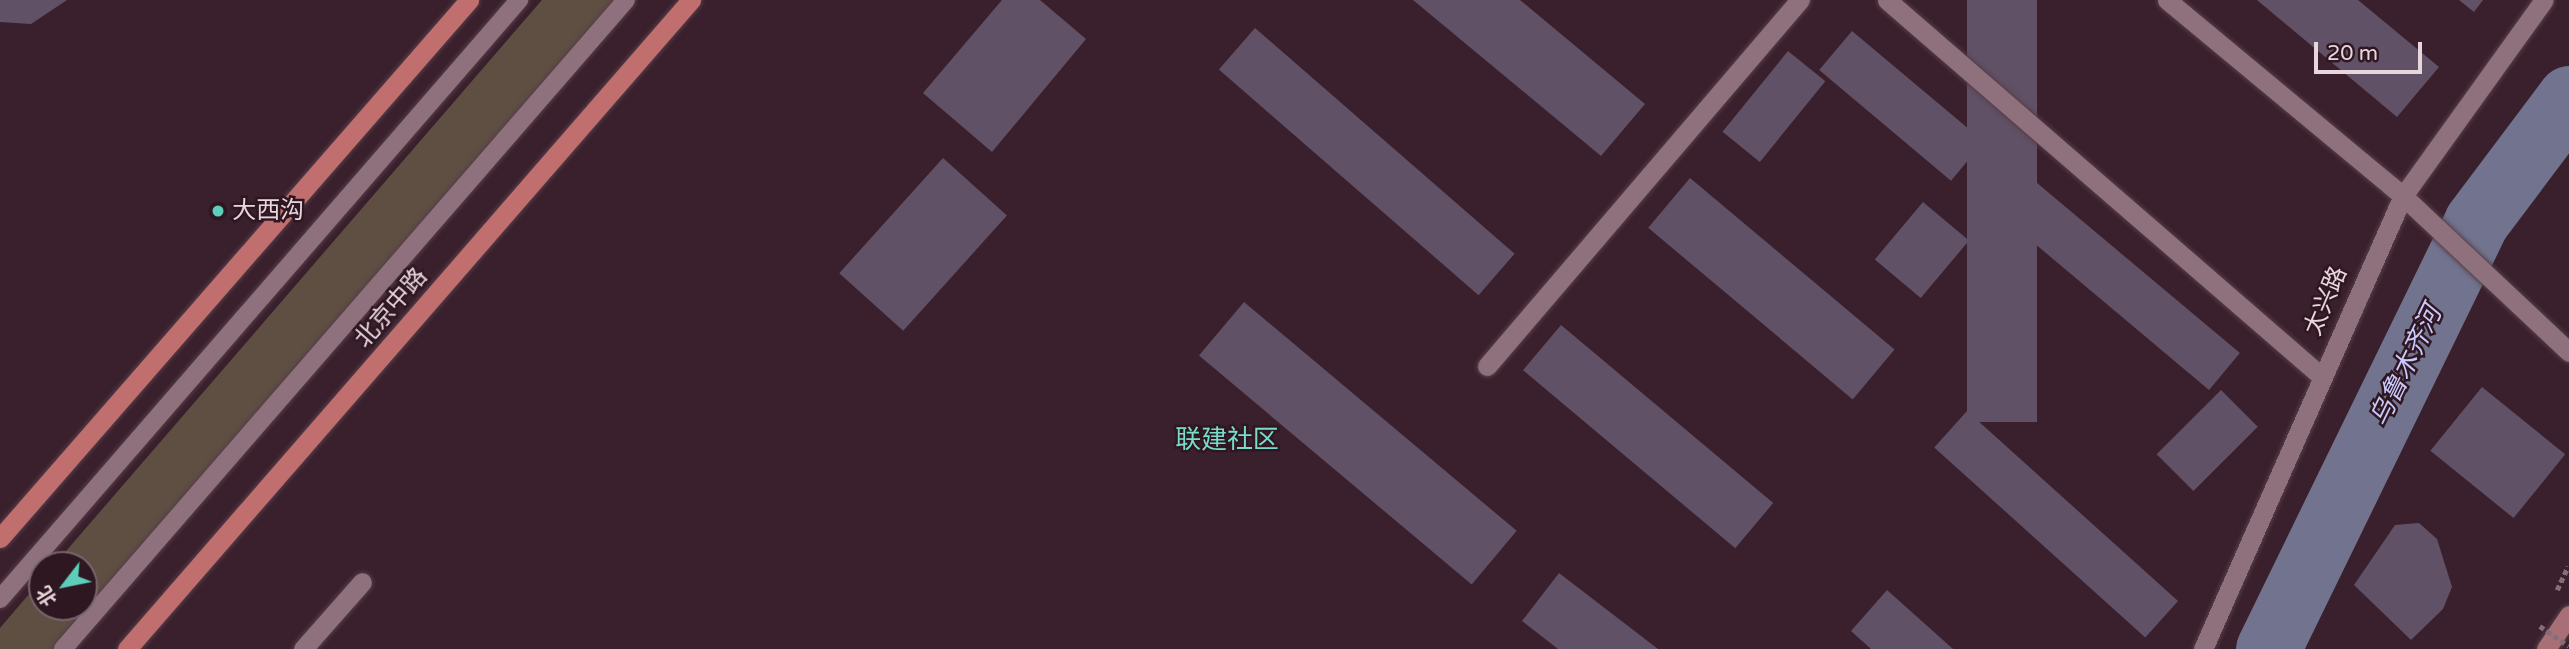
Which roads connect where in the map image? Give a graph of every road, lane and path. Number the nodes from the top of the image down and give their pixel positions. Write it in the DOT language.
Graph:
graph roads {
  1 [pos="469,0"];
  2 [pos="519,0"];
  3 [pos="626,0"];
  4 [pos="691,0"];
  5 [pos="1800,0"];
  6 [pos="1886,0"];
  7 [pos="2167,0"];
  8 [pos="2544,0"];
  9 [pos="2403,196"];
  10 [pos="2569,352"];
  11 [pos="1487,366"];
  12 [pos="2321,376"];
  13 [pos="0,538"];
  14 [pos="362,582"];
  15 [pos="0,599"];
  16 [pos="2569,615"];
  17 [pos="2540,626"];
  18 [pos="2569,646"];
  19 [pos="63,649"];
  20 [pos="127,649"];
  21 [pos="303,649"];
  22 [pos="2203,649"];
  23 [pos="2546,649"];
  1 -- 13 [label="main road"];
  2 -- 15 [label="lane"];
  3 -- 19 [label="lane"];
  4 -- 20 [label="main road, 北京中路"];
  5 -- 11 [label="street"];
  6 -- 12 [label="street"];
  7 -- 9 [label="street"];
  8 -- 9 [label="street, 太兴路"];
  9 -- 10 [label="street"];
  9 -- 12 [label="street, 太兴路"];
  12 -- 22 [label="street, 太兴路"];
  14 -- 21 [label="street"];
  16 -- 23 [label="main road"];
  17 -- 18 [label="path, bridge"];
}
